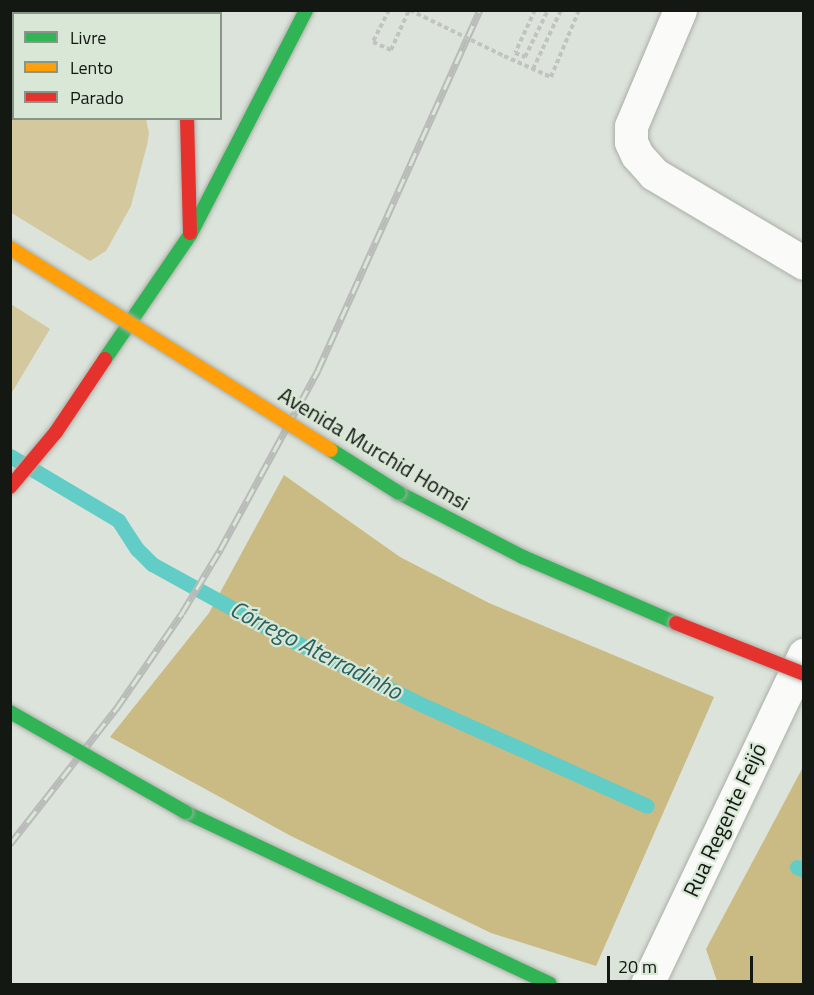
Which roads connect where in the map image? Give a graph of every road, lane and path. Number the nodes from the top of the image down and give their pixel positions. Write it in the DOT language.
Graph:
graph roads {
  1 [pos="306,10"];
  2 [pos="389,10"];
  3 [pos="410,10"];
  4 [pos="535,10"];
  5 [pos="548,10"];
  6 [pos="561,10"];
  7 [pos="579,10"];
  8 [pos="680,10"];
  9 [pos="533,69"];
  10 [pos="187,120"];
  11 [pos="190,235"];
  12 [pos="10,248"];
  13 [pos="804,263"];
  14 [pos="13,485"];
  15 [pos="804,655"];
  16 [pos="804,674"];
  17 [pos="10,712"];
  18 [pos="550,984"];
  19 [pos="646,984"];
  1 -- 11 [label="main road"];
  2 -- 3 [label="path"];
  3 -- 9 [label="path, bridge"];
  4 -- 5 [label="path"];
  6 -- 9 [label="path"];
  7 -- 9 [label="path"];
  8 -- 13 [label="street"];
  10 -- 11 [label="main road"];
  11 -- 14 [label="main road"];
  12 -- 16 [label="main road, Avenida Murchid Homsi, bridge"];
  15 -- 19 [label="street, Rua Regente Feijó"];
  17 -- 18 [label="main road, bridge"];
}
